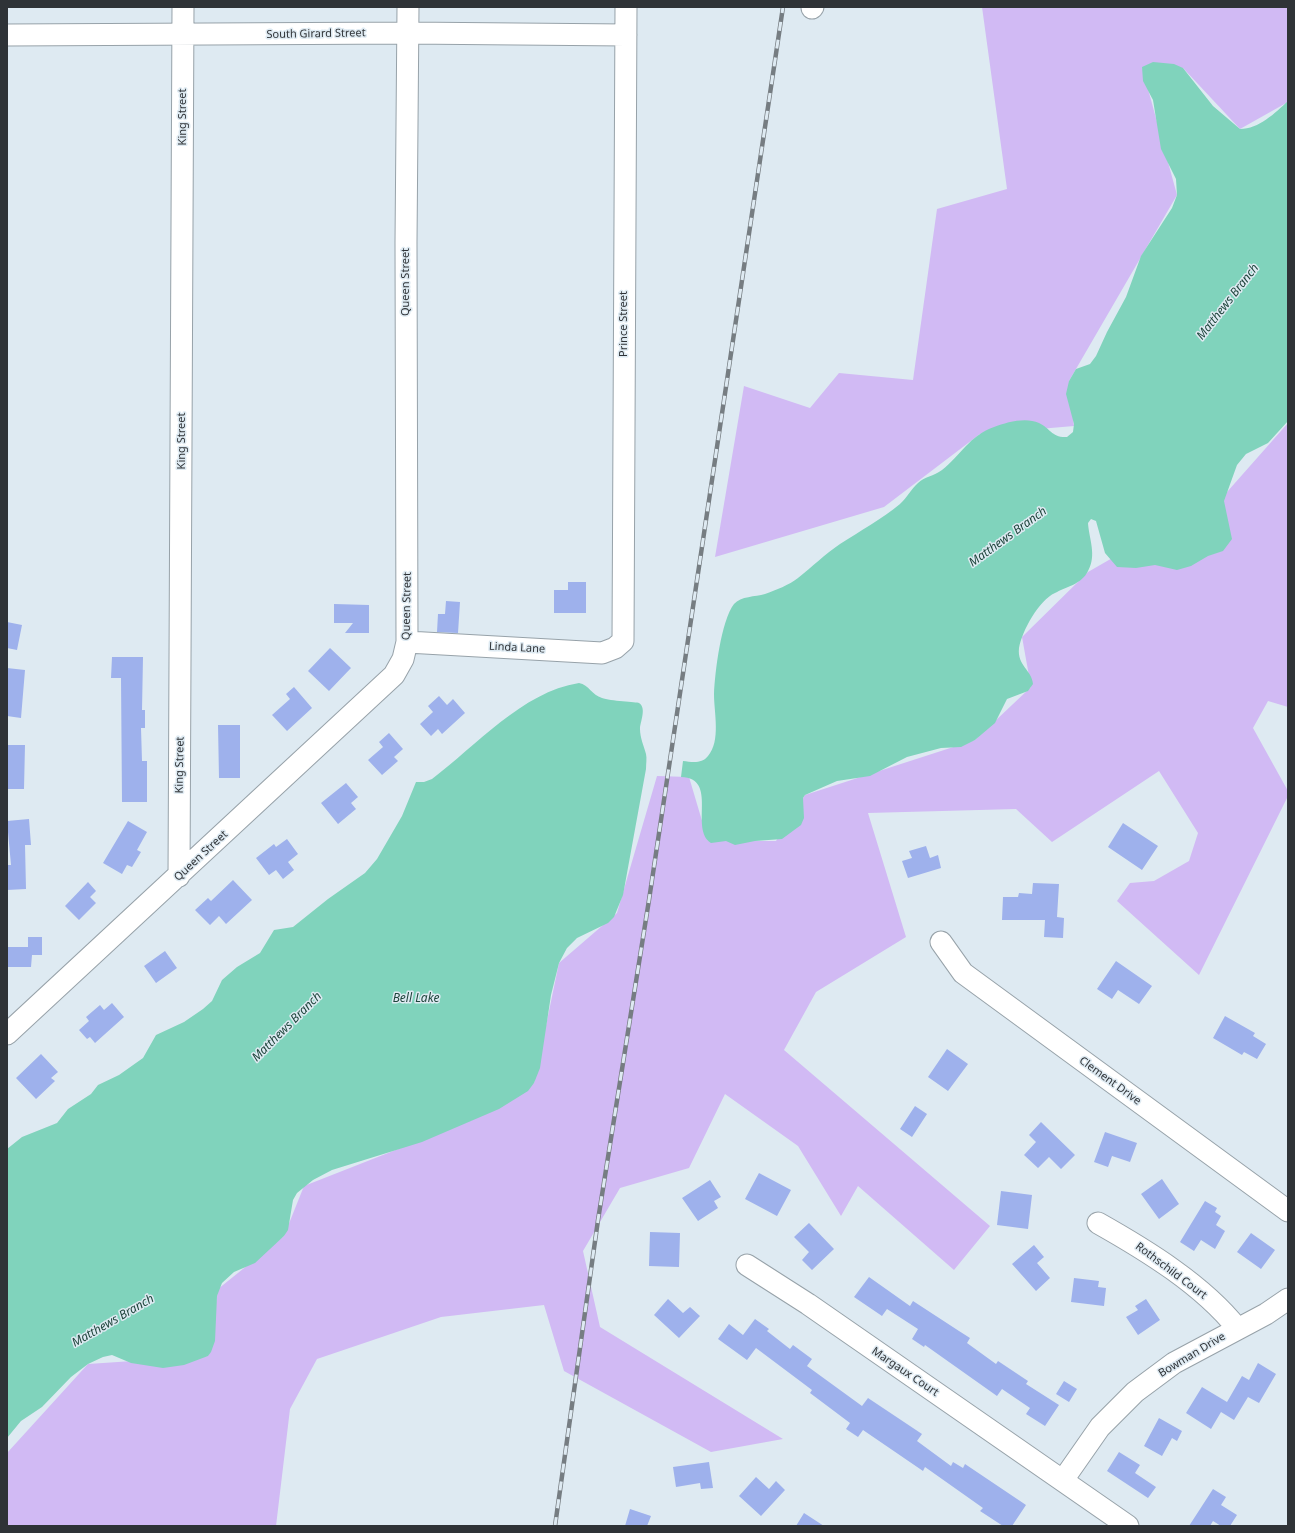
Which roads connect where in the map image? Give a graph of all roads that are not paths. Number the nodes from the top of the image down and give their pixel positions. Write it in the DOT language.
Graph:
graph roads {
  1 [pos="183,7"];
  2 [pos="408,7"];
  3 [pos="626,7"];
  4 [pos="408,33"];
  5 [pos="7,35"];
  6 [pos="183,35"];
  7 [pos="626,35"];
  8 [pos="623,641"];
  9 [pos="408,642"];
  10 [pos="179,876"];
  11 [pos="941,942"];
  12 [pos="7,1034"];
  13 [pos="1288,1211"];
  14 [pos="1098,1223"];
  15 [pos="747,1265"];
  16 [pos="1288,1299"];
  17 [pos="1237,1328"];
  18 [pos="1063,1480"];
  19 [pos="1128,1526"];
  1 -- 6 [label="street, King Street"];
  2 -- 4 [label="street, Queen Street"];
  3 -- 7 [label="street, Prince Street"];
  4 -- 6 [label="street, South Girard Street"];
  4 -- 7 [label="street, South Girard Street"];
  4 -- 9 [label="street, Queen Street"];
  5 -- 6 [label="street, South Girard Street"];
  6 -- 10 [label="street, King Street"];
  7 -- 8 [label="street, Prince Street"];
  8 -- 9 [label="street, Linda Lane"];
  9 -- 10 [label="street, Queen Street"];
  10 -- 12 [label="street, Queen Street"];
  11 -- 13 [label="street, Clement Drive"];
  14 -- 17 [label="street, Rothschild Court"];
  15 -- 18 [label="street, Margaux Court"];
  16 -- 17 [label="street, Bowman Drive"];
  17 -- 18 [label="street, Bowman Drive"];
  18 -- 19 [label="street, Margaux Court"];
}
